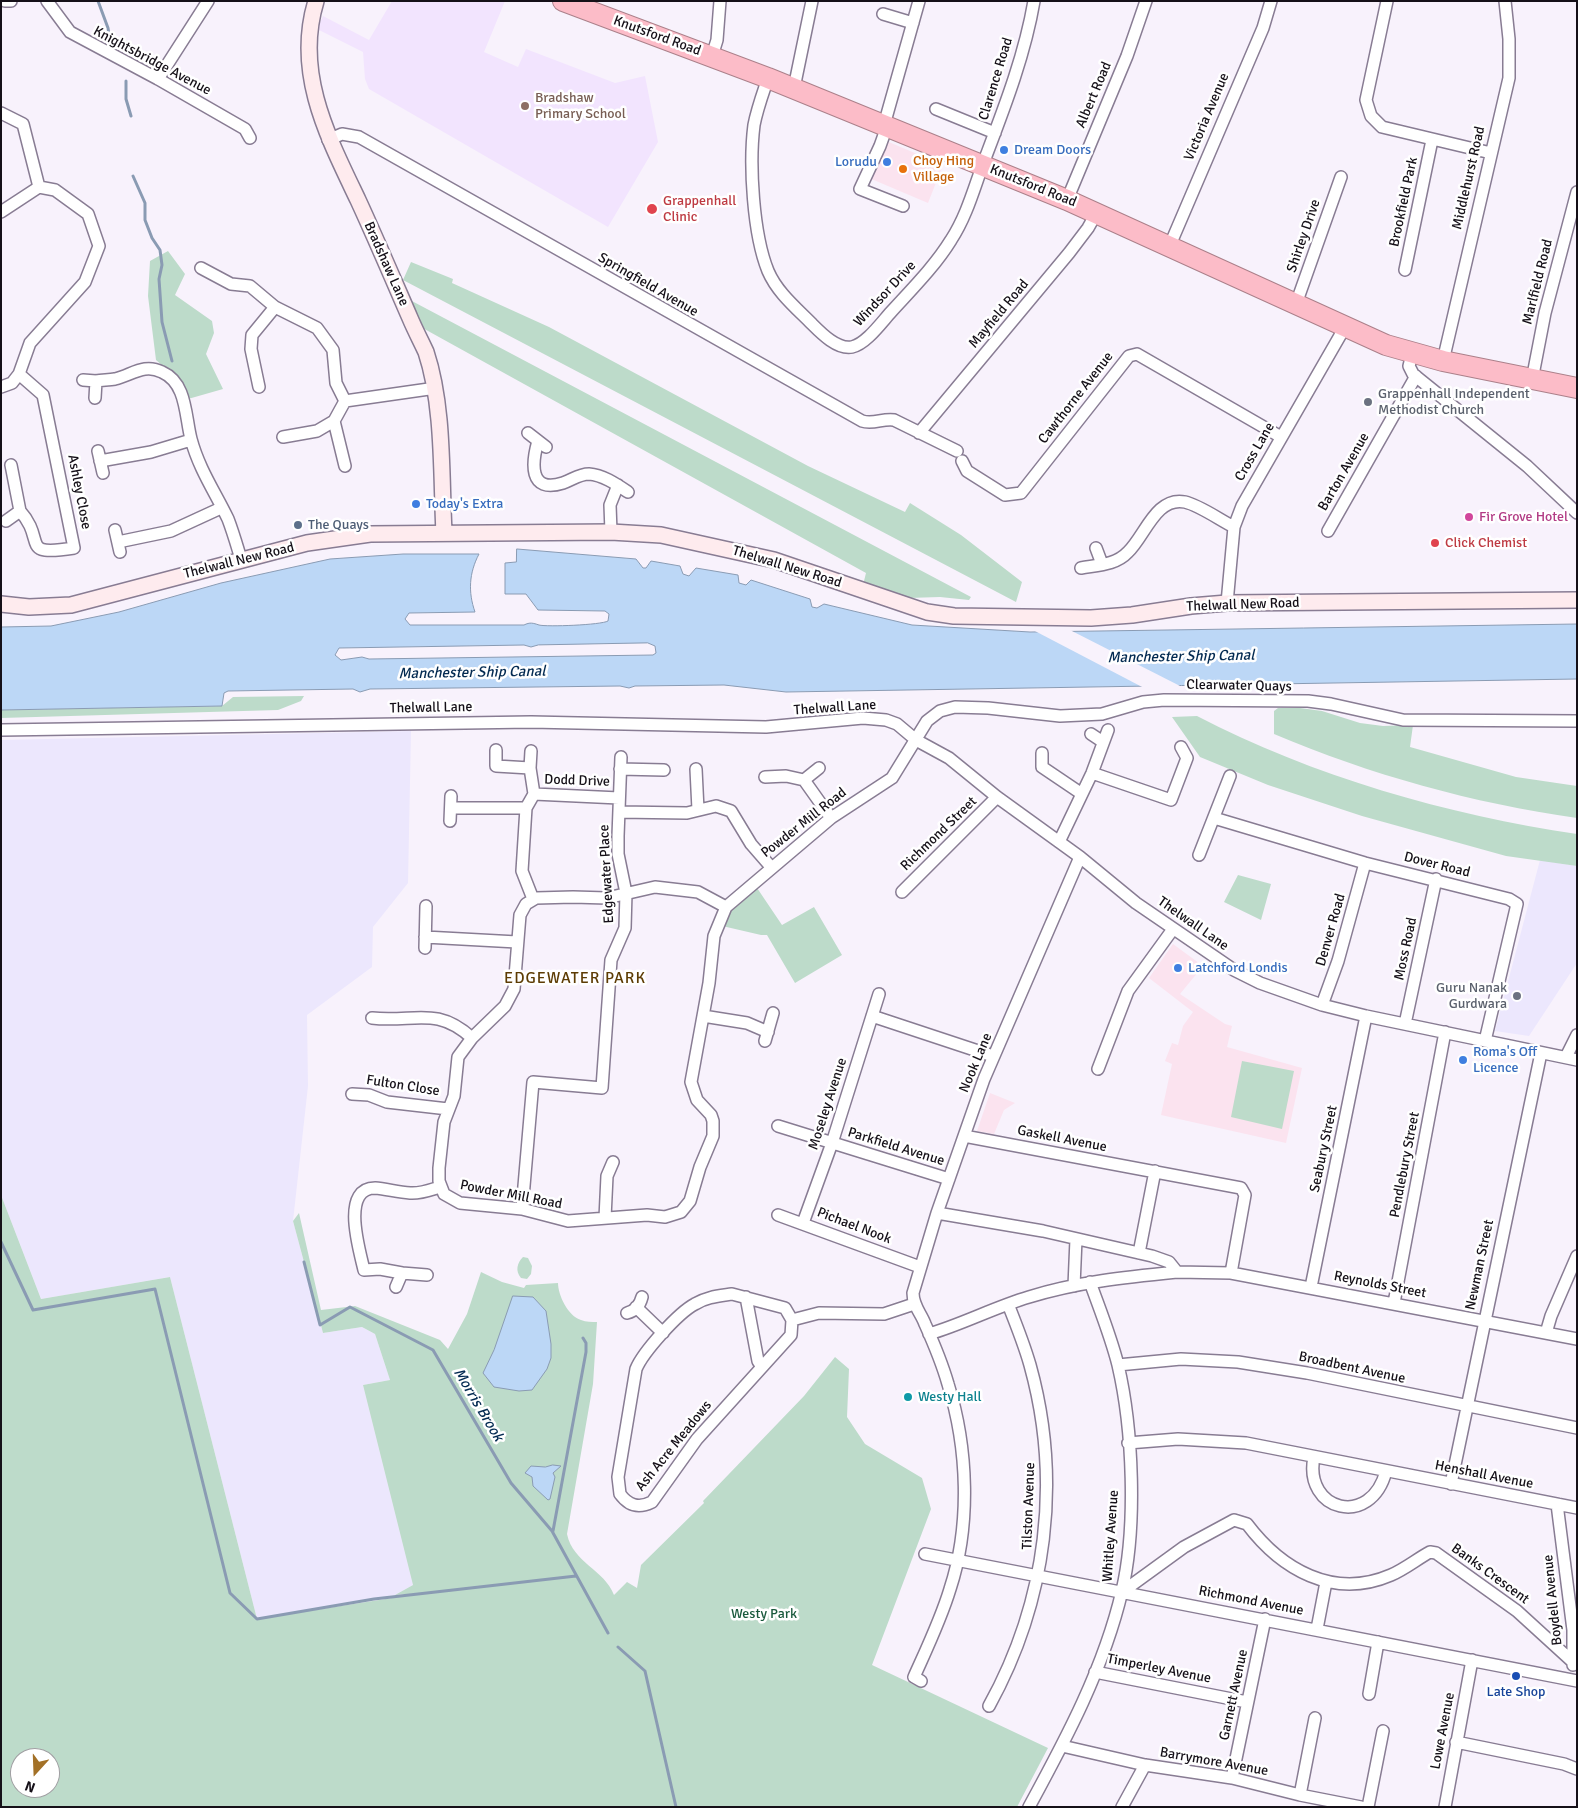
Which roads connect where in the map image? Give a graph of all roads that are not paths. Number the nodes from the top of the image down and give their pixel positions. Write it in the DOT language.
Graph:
graph roads {
  1 [pos="5,1"];
  2 [pos="11,1"];
  3 [pos="47,1"];
  4 [pos="208,1"];
  5 [pos="316,1"];
  6 [pos="563,1"];
  7 [pos="720,1"];
  8 [pos="812,1"];
  9 [pos="919,1"];
  10 [pos="1034,1"];
  11 [pos="1146,1"];
  12 [pos="1270,1"];
  13 [pos="1387,1"];
  14 [pos="1505,1"];
  15 [pos="587,5"];
  16 [pos="883,14"];
  17 [pos="913,23"];
  18 [pos="712,56"];
  19 [pos="768,78"];
  20 [pos="158,79"];
  21 [pos="794,88"];
  22 [pos="936,109"];
  23 [pos="1,113"];
  24 [pos="885,126"];
  25 [pos="995,133"];
  26 [pos="250,138"];
  27 [pos="328,140"];
  28 [pos="1432,140"];
  29 [pos="1490,153"];
  30 [pos="983,165"];
  31 [pos="1340,177"];
  32 [pos="39,187"];
  33 [pos="1577,192"];
  34 [pos="1067,200"];
  35 [pos="903,206"];
  36 [pos="1,212"];
  37 [pos="1097,212"];
  38 [pos="1170,245"];
  39 [pos="201,268"];
  40 [pos="1405,270"];
  41 [pos="1296,304"];
  42 [pos="275,307"];
  43 [pos="1345,327"];
  44 [pos="1412,354"];
  45 [pos="1442,361"];
  46 [pos="19,374"];
  47 [pos="1416,376"];
  48 [pos="83,380"];
  49 [pos="1532,380"];
  50 [pos="96,381"];
  51 [pos="1,387"];
  52 [pos="259,387"];
  53 [pos="436,388"];
  54 [pos="1577,388"];
  55 [pos="95,398"];
  56 [pos="345,401"];
  57 [pos="334,421"];
  58 [pos="920,432"];
  59 [pos="528,433"];
  60 [pos="1281,436"];
  61 [pos="284,437"];
  62 [pos="191,440"];
  63 [pos="959,456"];
  64 [pos="100,462"];
  65 [pos="11,466"];
  66 [pos="345,466"];
  67 [pos="1574,506"];
  68 [pos="221,508"];
  69 [pos="20,511"];
  70 [pos="6,521"];
  71 [pos="1234,527"];
  72 [pos="1328,531"];
  73 [pos="612,532"];
  74 [pos="444,533"];
  75 [pos="118,542"];
  76 [pos="1096,548"];
  77 [pos="241,560"];
  78 [pos="1102,564"];
  79 [pos="1081,568"];
  80 [pos="1577,600"];
  81 [pos="1227,603"];
  82 [pos="1,604"];
  83 [pos="1577,721"];
  84 [pos="1,730"];
  85 [pos="1108,730"];
  86 [pos="1091,734"];
  87 [pos="916,740"];
  88 [pos="1103,742"];
  89 [pos="1181,747"];
  90 [pos="496,750"];
  91 [pos="531,751"];
  92 [pos="1042,753"];
  93 [pos="621,757"];
  94 [pos="530,768"];
  95 [pos="820,768"];
  96 [pos="620,769"];
  97 [pos="664,770"];
  98 [pos="696,770"];
  99 [pos="1092,773"];
  100 [pos="1230,776"];
  101 [pos="765,777"];
  102 [pos="804,780"];
  103 [pos="534,794"];
  104 [pos="1082,794"];
  105 [pos="451,796"];
  106 [pos="997,797"];
  107 [pos="618,798"];
  108 [pos="450,808"];
  109 [pos="526,808"];
  110 [pos="698,810"];
  111 [pos="619,812"];
  112 [pos="831,818"];
  113 [pos="1214,818"];
  114 [pos="450,821"];
  115 [pos="1059,842"];
  116 [pos="1199,855"];
  117 [pos="1080,857"];
  118 [pos="1366,863"];
  119 [pos="772,867"];
  120 [pos="1436,879"];
  121 [pos="902,892"];
  122 [pos="626,893"];
  123 [pos="534,900"];
  124 [pos="426,906"];
  125 [pos="726,907"];
  126 [pos="1172,929"];
  127 [pos="517,942"];
  128 [pos="879,994"];
  129 [pos="1322,1005"];
  130 [pos="773,1013"];
  131 [pos="703,1016"];
  132 [pos="872,1016"];
  133 [pos="1366,1016"];
  134 [pos="372,1018"];
  135 [pos="1406,1024"];
  136 [pos="1445,1032"];
  137 [pos="1577,1035"];
  138 [pos="472,1038"];
  139 [pos="1485,1041"];
  140 [pos="1541,1053"];
  141 [pos="993,1056"];
  142 [pos="1571,1059"];
  143 [pos="1099,1069"];
  144 [pos="352,1094"];
  145 [pos="448,1109"];
  146 [pos="778,1126"];
  147 [pos="964,1136"];
  148 [pos="832,1143"];
  149 [pos="613,1162"];
  150 [pos="1155,1171"];
  151 [pos="949,1179"];
  152 [pos="440,1187"];
  153 [pos="522,1209"];
  154 [pos="937,1214"];
  155 [pos="778,1215"];
  156 [pos="605,1218"];
  157 [pos="803,1223"];
  158 [pos="1076,1239"];
  159 [pos="1139,1253"];
  160 [pos="1577,1256"];
  161 [pos="920,1267"];
  162 [pos="402,1272"];
  163 [pos="1176,1272"];
  164 [pos="1231,1273"];
  165 [pos="427,1275"];
  166 [pos="1090,1282"];
  167 [pos="1074,1286"];
  168 [pos="396,1287"];
  169 [pos="1311,1287"];
  170 [pos="746,1297"];
  171 [pos="1394,1303"];
  172 [pos="914,1304"];
  173 [pos="1008,1304"];
  174 [pos="635,1306"];
  175 [pos="792,1320"];
  176 [pos="1484,1320"];
  177 [pos="663,1333"];
  178 [pos="1546,1333"];
  179 [pos="929,1334"];
  180 [pos="1577,1339"];
  181 [pos="1118,1365"];
  182 [pos="762,1367"];
  183 [pos="1467,1407"];
  184 [pos="1577,1428"];
  185 [pos="1128,1443"];
  186 [pos="1314,1457"];
  187 [pos="1386,1471"];
  188 [pos="1451,1484"];
  189 [pos="1557,1504"];
  190 [pos="1577,1508"];
  191 [pos="926,1554"];
  192 [pos="958,1560"];
  193 [pos="1039,1576"];
  194 [pos="1326,1582"];
  195 [pos="1122,1592"];
  196 [pos="1266,1619"];
  197 [pos="1317,1629"];
  198 [pos="1378,1642"];
  199 [pos="1472,1660"];
  200 [pos="1574,1663"];
  201 [pos="1095,1672"];
  202 [pos="1574,1680"];
  203 [pos="921,1681"];
  204 [pos="1368,1694"];
  205 [pos="1248,1702"];
  206 [pos="989,1706"];
  207 [pos="1315,1718"];
  208 [pos="1383,1731"];
  209 [pos="1456,1742"];
  210 [pos="1062,1746"];
  211 [pos="1146,1765"];
  212 [pos="1577,1769"];
  213 [pos="1232,1778"];
  214 [pos="1300,1795"];
  215 [pos="1334,1804"];
  216 [pos="1029,1807"];
  217 [pos="1122,1807"];
  218 [pos="1361,1807"];
  219 [pos="1368,1807"];
  220 [pos="1445,1807"];
  1 -- 2 [label="street"];
  3 -- 20 [label="street, Knightsbridge Avenue"];
  4 -- 20 [label="street"];
  5 -- 27 [label="main road, Bradshaw Lane"];
  6 -- 15 [label="highway, Knutsford Road"];
  7 -- 18 [label="street"];
  8 -- 21 [label="street"];
  9 -- 17 [label="street"];
  10 -- 25 [label="street, Clarence Road"];
  11 -- 34 [label="street, Albert Road"];
  12 -- 38 [label="street, Victoria Avenue"];
  13 -- 28 [label="street"];
  14 -- 29 [label="street, Middlehurst Road"];
  15 -- 18 [label="highway, Knutsford Road"];
  16 -- 17 [label="street"];
  17 -- 24 [label="street"];
  18 -- 19 [label="highway, Knutsford Road"];
  19 -- 21 [label="highway, Knutsford Road"];
  19 -- 30 [label="street, Windsor Drive"];
  20 -- 26 [label="street, Knightsbridge Avenue"];
  21 -- 24 [label="highway, Knutsford Road"];
  22 -- 25 [label="street"];
  23 -- 32 [label="street"];
  24 -- 30 [label="highway, Knutsford Road"];
  24 -- 35 [label="street"];
  25 -- 30 [label="street, Clarence Road"];
  27 -- 53 [label="main road, Bradshaw Lane"];
  27 -- 58 [label="street, Springfield Avenue"];
  28 -- 29 [label="street"];
  28 -- 40 [label="street, Brookfield Park"];
  29 -- 45 [label="street, Middlehurst Road"];
  30 -- 34 [label="highway, Knutsford Road"];
  31 -- 41 [label="street, Shirley Drive"];
  32 -- 36 [label="street"];
  32 -- 46 [label="street"];
  33 -- 49 [label="street, Marlfield Road"];
  34 -- 37 [label="highway, Knutsford Road"];
  37 -- 38 [label="highway, Knutsford Road"];
  37 -- 58 [label="street, Mayfield Road"];
  38 -- 41 [label="highway, Knutsford Road"];
  39 -- 42 [label="street"];
  41 -- 43 [label="highway, Knutsford Road"];
  42 -- 52 [label="street"];
  42 -- 56 [label="street"];
  43 -- 44 [label="highway, Knutsford Road"];
  43 -- 60 [label="street, Cross Lane"];
  44 -- 45 [label="highway, Knutsford Road"];
  44 -- 47 [label="street"];
  45 -- 49 [label="highway, Knutsford Road"];
  46 -- 51 [label="street"];
  46 -- 69 [label="street, Ashley Close"];
  47 -- 67 [label="street"];
  47 -- 72 [label="street, Barton Avenue"];
  48 -- 50 [label="street"];
  49 -- 54 [label="highway, Knutsford Road"];
  50 -- 55 [label="street"];
  50 -- 62 [label="street"];
  53 -- 56 [label="street"];
  53 -- 74 [label="main road, Bradshaw Lane"];
  56 -- 57 [label="street"];
  57 -- 61 [label="street"];
  57 -- 66 [label="street"];
  58 -- 63 [label="street, Springfield Avenue"];
  59 -- 73 [label="street"];
  60 -- 63 [label="street, Cawthorne Avenue"];
  60 -- 71 [label="street, Cross Lane"];
  62 -- 64 [label="street"];
  62 -- 68 [label="street"];
  65 -- 69 [label="street, Ashley Close"];
  68 -- 75 [label="street"];
  68 -- 77 [label="street"];
  69 -- 70 [label="street"];
  71 -- 78 [label="street"];
  71 -- 81 [label="street, Cross Lane"];
  73 -- 74 [label="main road, Thelwall New Road"];
  73 -- 81 [label="main road, Thelwall New Road"];
  74 -- 77 [label="main road, Thelwall New Road"];
  76 -- 78 [label="street"];
  77 -- 82 [label="main road, Thelwall New Road"];
  78 -- 79 [label="street"];
  80 -- 81 [label="main road, Thelwall New Road"];
  83 -- 87 [label="street, Clearwater Quays"];
  84 -- 87 [label="street, Thelwall Lane"];
  85 -- 88 [label="street"];
  86 -- 88 [label="street"];
  87 -- 106 [label="street, Thelwall Lane"];
  87 -- 112 [label="street, Powder Mill Road"];
  88 -- 99 [label="street"];
  89 -- 99 [label="street"];
  90 -- 94 [label="street"];
  91 -- 94 [label="street"];
  92 -- 104 [label="street"];
  93 -- 96 [label="street, Edgewater Place"];
  94 -- 103 [label="street"];
  95 -- 102 [label="street"];
  96 -- 97 [label="street"];
  96 -- 107 [label="street, Edgewater Place"];
  98 -- 110 [label="street"];
  99 -- 104 [label="street"];
  100 -- 113 [label="street"];
  101 -- 102 [label="street"];
  102 -- 112 [label="street"];
  103 -- 107 [label="street, Dodd Drive"];
  103 -- 109 [label="street"];
  104 -- 115 [label="street"];
  105 -- 108 [label="street"];
  106 -- 115 [label="street, Thelwall Lane"];
  106 -- 121 [label="street, Richmond Street"];
  107 -- 111 [label="street, Edgewater Place"];
  108 -- 109 [label="street"];
  108 -- 114 [label="street"];
  109 -- 123 [label="street"];
  110 -- 111 [label="street"];
  110 -- 119 [label="street"];
  111 -- 122 [label="street, Edgewater Place"];
  112 -- 119 [label="street, Powder Mill Road"];
  113 -- 116 [label="street"];
  113 -- 118 [label="street, Dover Road"];
  115 -- 117 [label="street, Thelwall Lane"];
  117 -- 126 [label="street, Thelwall Lane"];
  117 -- 141 [label="street, Nook Lane"];
  118 -- 120 [label="street, Dover Road"];
  118 -- 129 [label="street, Denver Road"];
  119 -- 125 [label="street, Powder Mill Road"];
  120 -- 135 [label="street, Moss Road"];
  120 -- 139 [label="street, Dover Road"];
  122 -- 123 [label="street"];
  122 -- 125 [label="street"];
  122 -- 153 [label="street, Edgewater Place"];
  123 -- 127 [label="street, Powder Mill Road"];
  124 -- 127 [label="street"];
  125 -- 131 [label="street, Powder Mill Road"];
  126 -- 129 [label="street, Thelwall Lane"];
  126 -- 143 [label="street"];
  127 -- 138 [label="street, Powder Mill Road"];
  128 -- 132 [label="street, Moseley Avenue"];
  129 -- 133 [label="street, Thelwall Lane"];
  130 -- 131 [label="street"];
  131 -- 156 [label="street, Powder Mill Road"];
  132 -- 141 [label="street"];
  132 -- 148 [label="street, Moseley Avenue"];
  133 -- 135 [label="street, Thelwall Lane"];
  133 -- 169 [label="street, Seabury Street"];
  134 -- 138 [label="street"];
  135 -- 136 [label="street, Thelwall Lane"];
  136 -- 139 [label="street, Thelwall Lane"];
  136 -- 171 [label="street, Pendlebury Street"];
  137 -- 142 [label="street"];
  138 -- 145 [label="street, Powder Mill Road"];
  139 -- 140 [label="street, Thelwall Lane"];
  140 -- 142 [label="street, Thelwall Lane"];
  140 -- 176 [label="street, Newman Street"];
  141 -- 147 [label="street, Nook Lane"];
  144 -- 145 [label="street, Fulton Close"];
  145 -- 152 [label="street, Powder Mill Road"];
  146 -- 148 [label="street, Parkfield Avenue"];
  147 -- 150 [label="street, Gaskell Avenue"];
  147 -- 151 [label="street, Nook Lane"];
  148 -- 151 [label="street, Parkfield Avenue"];
  148 -- 157 [label="street, Moseley Avenue"];
  149 -- 156 [label="street"];
  150 -- 159 [label="street"];
  150 -- 164 [label="street, Gaskell Avenue"];
  151 -- 154 [label="street, Nook Lane"];
  152 -- 153 [label="street, Powder Mill Road"];
  152 -- 162 [label="street"];
  153 -- 156 [label="street, Powder Mill Road"];
  154 -- 158 [label="street"];
  154 -- 161 [label="street, Nook Lane"];
  155 -- 157 [label="street, Pichael Nook"];
  157 -- 161 [label="street, Pichael Nook"];
  158 -- 159 [label="street"];
  158 -- 167 [label="street"];
  159 -- 163 [label="street"];
  160 -- 178 [label="street"];
  161 -- 172 [label="street, Nook Lane"];
  162 -- 165 [label="street"];
  162 -- 168 [label="street"];
  163 -- 164 [label="street, Reynolds Street"];
  163 -- 166 [label="street, Reynolds Street"];
  164 -- 169 [label="street, Reynolds Street"];
  166 -- 167 [label="street, Reynolds Street"];
  166 -- 181 [label="street, Whitley Avenue"];
  167 -- 173 [label="street, Reynolds Street"];
  169 -- 171 [label="street, Reynolds Street"];
  170 -- 175 [label="street, Ash Acre Meadows"];
  170 -- 177 [label="street, Ash Acre Meadows"];
  170 -- 182 [label="street"];
  171 -- 176 [label="street, Reynolds Street"];
  172 -- 175 [label="street"];
  172 -- 179 [label="street"];
  173 -- 179 [label="street, Reynolds Street"];
  173 -- 193 [label="street, Tilston Avenue"];
  174 -- 177 [label="street"];
  175 -- 182 [label="street, Ash Acre Meadows"];
  176 -- 178 [label="street, Reynolds Street"];
  176 -- 183 [label="street, Newman Street"];
  177 -- 182 [label="street, Ash Acre Meadows"];
  178 -- 180 [label="street, Reynolds Street"];
  179 -- 192 [label="street"];
  181 -- 183 [label="street, Broadbent Avenue"];
  181 -- 185 [label="street, Whitley Avenue"];
  183 -- 184 [label="street, Broadbent Avenue"];
  183 -- 188 [label="street, Newman Street"];
  185 -- 186 [label="street, Henshall Avenue"];
  185 -- 195 [label="street, Whitley Avenue"];
  186 -- 187 [label="street, Henshall Avenue"];
  186 -- 187 [label="street"];
  187 -- 188 [label="street, Henshall Avenue"];
  188 -- 189 [label="street, Henshall Avenue"];
  189 -- 190 [label="street, Henshall Avenue"];
  189 -- 200 [label="street, Boydell Avenue"];
  191 -- 192 [label="street, Richmond Avenue"];
  192 -- 193 [label="street, Richmond Avenue"];
  192 -- 203 [label="street"];
  193 -- 195 [label="street, Richmond Avenue"];
  193 -- 206 [label="street, Tilston Avenue"];
  194 -- 195 [label="street, Banks Crescent"];
  194 -- 197 [label="street"];
  194 -- 200 [label="street, Banks Crescent"];
  195 -- 196 [label="street, Richmond Avenue"];
  195 -- 201 [label="street, Whitley Avenue"];
  196 -- 197 [label="street, Richmond Avenue"];
  196 -- 205 [label="street, Garnett Avenue"];
  197 -- 198 [label="street, Richmond Avenue"];
  198 -- 199 [label="street, Richmond Avenue"];
  198 -- 204 [label="street"];
  199 -- 202 [label="street, Richmond Avenue"];
  199 -- 209 [label="street, Lowe Avenue"];
  200 -- 202 [label="street, Richmond Avenue"];
  201 -- 205 [label="street, Timperley Avenue"];
  201 -- 210 [label="street, Whitley Avenue"];
  205 -- 213 [label="street, Garnett Avenue"];
  207 -- 214 [label="street"];
  208 -- 219 [label="street"];
  209 -- 212 [label="street"];
  209 -- 220 [label="street, Lowe Avenue"];
  210 -- 211 [label="street, Barrymore Avenue"];
  210 -- 216 [label="street, Whitley Avenue"];
  211 -- 213 [label="street, Barrymore Avenue"];
  211 -- 217 [label="street"];
  213 -- 214 [label="street, Barrymore Avenue"];
  214 -- 215 [label="street, Barrymore Avenue"];
  215 -- 218 [label="street, Barrymore Avenue"];
}
